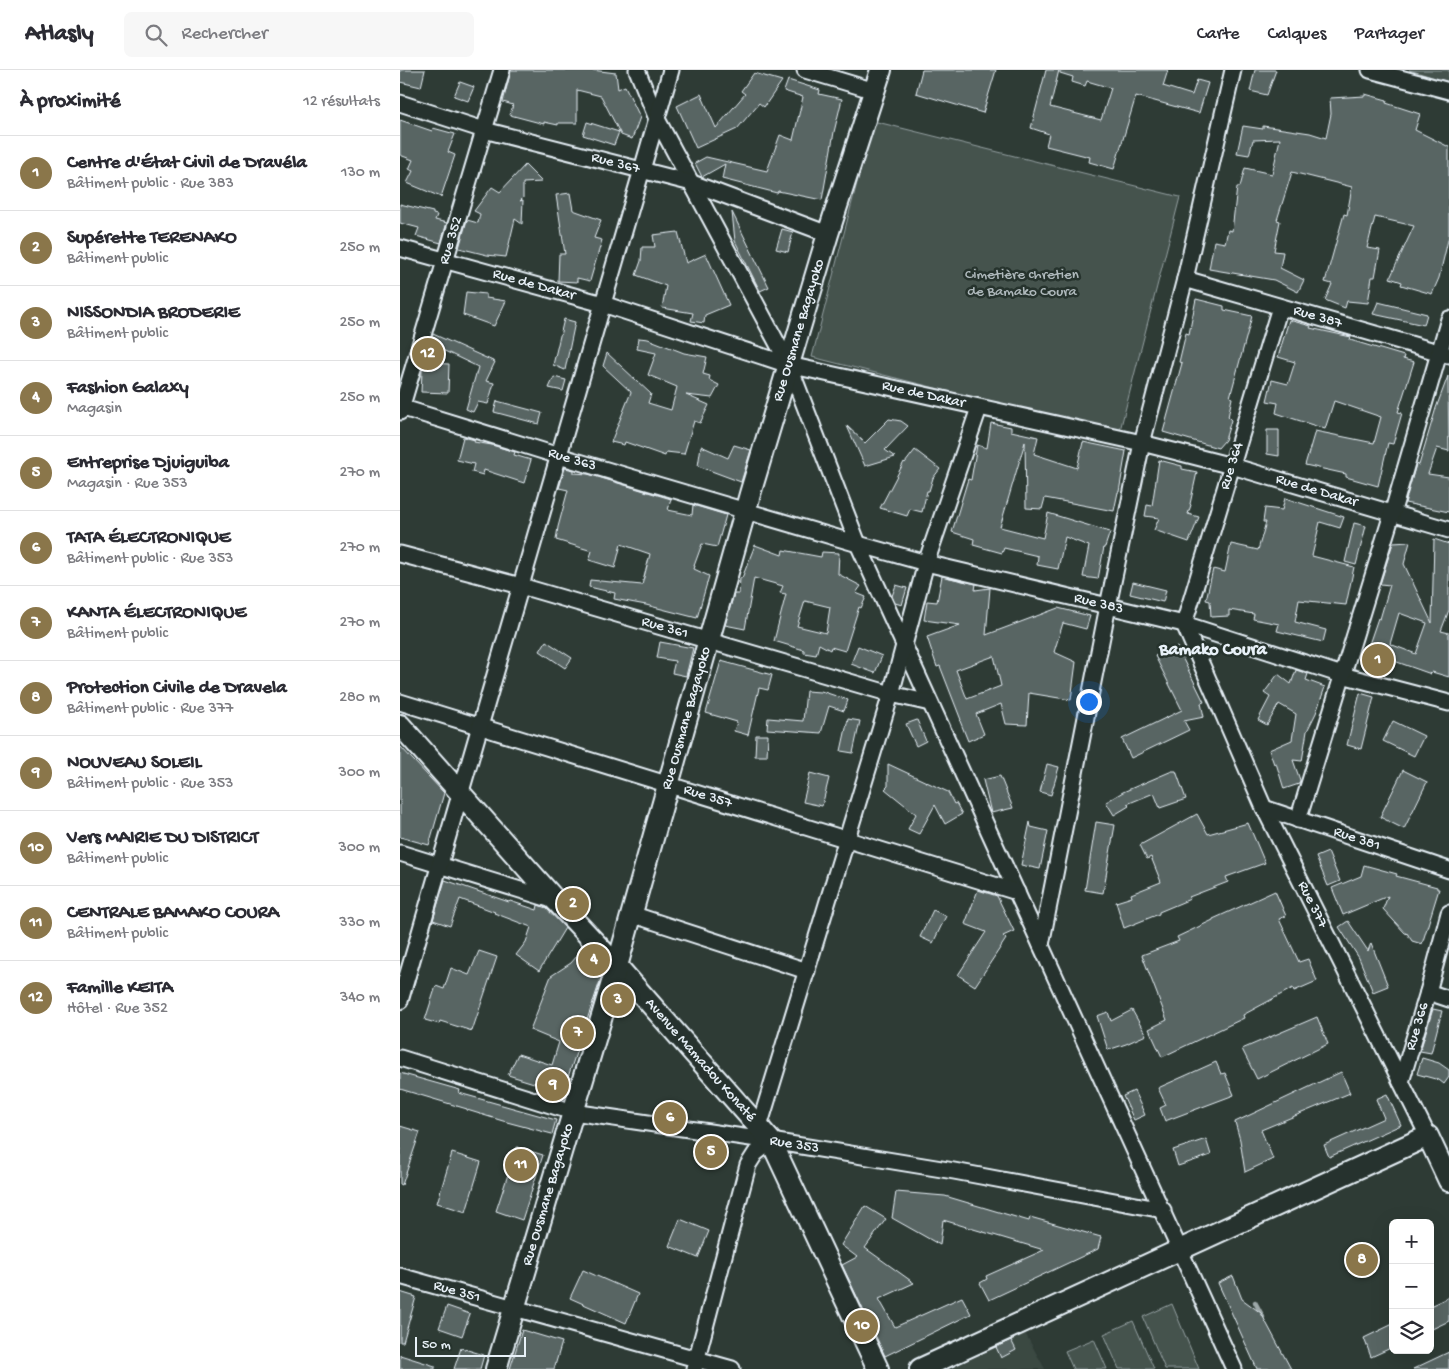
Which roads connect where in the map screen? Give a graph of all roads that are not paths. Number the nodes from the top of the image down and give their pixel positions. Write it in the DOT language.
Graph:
graph roads {
  1 [pos="502,70"];
  2 [pos="638,70"];
  3 [pos="671,70"];
  4 [pos="805,70"];
  5 [pos="881,70"];
  6 [pos="1233,70"];
  7 [pos="1370,70"];
  8 [pos="875,91"];
  9 [pos="1449,92"];
  10 [pos="400,103"];
  11 [pos="657,119"];
  12 [pos="484,130"];
  13 [pos="642,170"];
  14 [pos="692,183"];
  15 [pos="828,234"];
  16 [pos="400,248"];
  17 [pos="445,260"];
  18 [pos="1185,279"];
  19 [pos="603,304"];
  20 [pos="1280,307"];
  21 [pos="1449,319"];
  22 [pos="1444,354"];
  23 [pos="789,365"];
  24 [pos="979,408"];
  25 [pos="400,409"];
  26 [pos="1142,443"];
  27 [pos="559,456"];
  28 [pos="1232,466"];
  29 [pos="746,511"];
  30 [pos="1392,514"];
  31 [pos="1449,530"];
  32 [pos="858,544"];
  33 [pos="400,554"];
  34 [pos="926,563"];
  35 [pos="521,586"];
  36 [pos="1108,606"];
  37 [pos="1184,624"];
  38 [pos="710,640"];
  39 [pos="904,646"];
  40 [pos="1342,675"];
  41 [pos="891,694"];
  42 [pos="400,702"];
  43 [pos="930,703"];
  44 [pos="1449,703"];
  45 [pos="400,725"];
  46 [pos="480,727"];
  47 [pos="668,784"];
  48 [pos="460,793"];
  49 [pos="1264,808"];
  50 [pos="1298,820"];
  51 [pos="846,840"];
  52 [pos="400,853"];
  53 [pos="439,865"];
  54 [pos="1449,870"];
  55 [pos="1017,892"];
  56 [pos="558,902"];
  57 [pos="1449,913"];
  58 [pos="631,914"];
  59 [pos="1041,945"];
  60 [pos="617,966"];
  61 [pos="807,971"];
  62 [pos="1428,992"];
  63 [pos="1449,999"];
  64 [pos="400,1001"];
  65 [pos="400,1058"];
  66 [pos="1401,1082"];
  67 [pos="573,1112"];
  68 [pos="765,1134"];
  69 [pos="1428,1136"];
  70 [pos="1449,1181"];
  71 [pos="1163,1210"];
  72 [pos="1181,1249"];
  73 [pos="400,1276"];
  74 [pos="514,1308"];
  75 [pos="696,1364"];
  76 [pos="496,1369"];
  77 [pos="732,1369"];
  78 [pos="878,1369"];
  79 [pos="920,1369"];
  80 [pos="1234,1369"];
  1 -- 12 [label="street, Rue 352"];
  2 -- 11 [label="street"];
  3 -- 11 [label="street"];
  4 -- 8 [label="street"];
  5 -- 8 [label="main road, Rue Ousmane Bagayoko"];
  6 -- 18 [label="street"];
  7 -- 9 [label="street"];
  8 -- 15 [label="main road, Rue Ousmane Bagayoko"];
  10 -- 12 [label="street, Rue 367"];
  11 -- 13 [label="street"];
  11 -- 14 [label="street"];
  12 -- 13 [label="street, Rue 367"];
  12 -- 17 [label="street, Rue 352"];
  13 -- 14 [label="street, Rue 367"];
  13 -- 19 [label="street"];
  14 -- 15 [label="street, Rue 367"];
  14 -- 23 [label="street"];
  15 -- 23 [label="main road, Rue Ousmane Bagayoko"];
  16 -- 17 [label="street, Rue de Dakar"];
  17 -- 19 [label="street, Rue de Dakar"];
  17 -- 25 [label="street, Rue 352"];
  18 -- 20 [label="street, Rue 387"];
  18 -- 26 [label="street"];
  19 -- 23 [label="street, Rue de Dakar"];
  19 -- 27 [label="street"];
  20 -- 22 [label="street, Rue 387"];
  20 -- 28 [label="street, Rue 364"];
  21 -- 22 [label="street"];
  22 -- 30 [label="street"];
  23 -- 24 [label="street, Rue de Dakar"];
  23 -- 29 [label="main road, Rue Ousmane Bagayoko"];
  23 -- 32 [label="street"];
  24 -- 26 [label="street, Rue de Dakar"];
  24 -- 34 [label="street"];
  25 -- 27 [label="street, Rue 363"];
  26 -- 28 [label="street, Rue de Dakar"];
  26 -- 36 [label="street"];
  27 -- 29 [label="street, Rue 363"];
  27 -- 35 [label="street"];
  28 -- 30 [label="street, Rue de Dakar"];
  28 -- 37 [label="street, Rue 364"];
  29 -- 32 [label="street, Rue 383"];
  29 -- 38 [label="main road, Rue Ousmane Bagayoko"];
  30 -- 31 [label="street, Rue de Dakar"];
  30 -- 40 [label="street"];
  32 -- 34 [label="street, Rue 383"];
  32 -- 39 [label="street"];
  33 -- 35 [label="street, Rue 361"];
  34 -- 36 [label="street, Rue 383"];
  34 -- 39 [label="street"];
  35 -- 38 [label="street, Rue 361"];
  35 -- 46 [label="street"];
  36 -- 37 [label="street, Rue 383"];
  36 -- 59 [label="street"];
  37 -- 40 [label="street, Rue 383"];
  37 -- 49 [label="street, Rue 377"];
  38 -- 41 [label="street, Rue 361"];
  38 -- 47 [label="main road, Rue Ousmane Bagayoko"];
  39 -- 41 [label="street"];
  39 -- 43 [label="street"];
  40 -- 44 [label="street, Rue 383"];
  40 -- 50 [label="street"];
  41 -- 43 [label="street, Rue 361"];
  41 -- 51 [label="street"];
  42 -- 46 [label="street, Rue 357"];
  43 -- 55 [label="street"];
  45 -- 48 [label="main road, Avenue Mamadou Konaté"];
  46 -- 47 [label="street, Rue 357"];
  46 -- 48 [label="street"];
  47 -- 51 [label="street, Rue 357"];
  47 -- 58 [label="main road, Rue Ousmane Bagayoko"];
  48 -- 53 [label="street"];
  48 -- 56 [label="main road, Avenue Mamadou Konaté"];
  49 -- 50 [label="street, Rue 381"];
  49 -- 66 [label="street, Rue 377"];
  50 -- 54 [label="street, Rue 381"];
  51 -- 55 [label="street, Rue 357"];
  51 -- 61 [label="street"];
  52 -- 53 [label="street"];
  53 -- 56 [label="street"];
  53 -- 64 [label="street"];
  55 -- 59 [label="street"];
  56 -- 60 [label="main road, Avenue Mamadou Konaté"];
  57 -- 62 [label="street, Rue 366"];
  58 -- 60 [label="main road, Rue Ousmane Bagayoko"];
  58 -- 61 [label="street"];
  59 -- 71 [label="street"];
  60 -- 67 [label="main road, Rue Ousmane Bagayoko"];
  60 -- 68 [label="main road, Avenue Mamadou Konaté"];
  61 -- 68 [label="street"];
  62 -- 63 [label="street"];
  62 -- 66 [label="street, Rue 366"];
  65 -- 67 [label="street, Rue 353"];
  66 -- 69 [label="street, Rue 377"];
  67 -- 68 [label="street, Rue 353"];
  67 -- 74 [label="main road, Rue Ousmane Bagayoko"];
  68 -- 71 [label="street, Rue 353"];
  68 -- 75 [label="street"];
  68 -- 78 [label="main road, Avenue Mamadou Konaté"];
  69 -- 70 [label="main road, Rue 377"];
  69 -- 72 [label="main road"];
  71 -- 72 [label="street"];
  72 -- 79 [label="main road"];
  72 -- 80 [label="street"];
  73 -- 74 [label="street, Rue 351"];
  74 -- 75 [label="street, Rue 351"];
  74 -- 76 [label="main road, Rue Ousmane Bagayoko"];
  75 -- 77 [label="street, Rue 351"];
}
